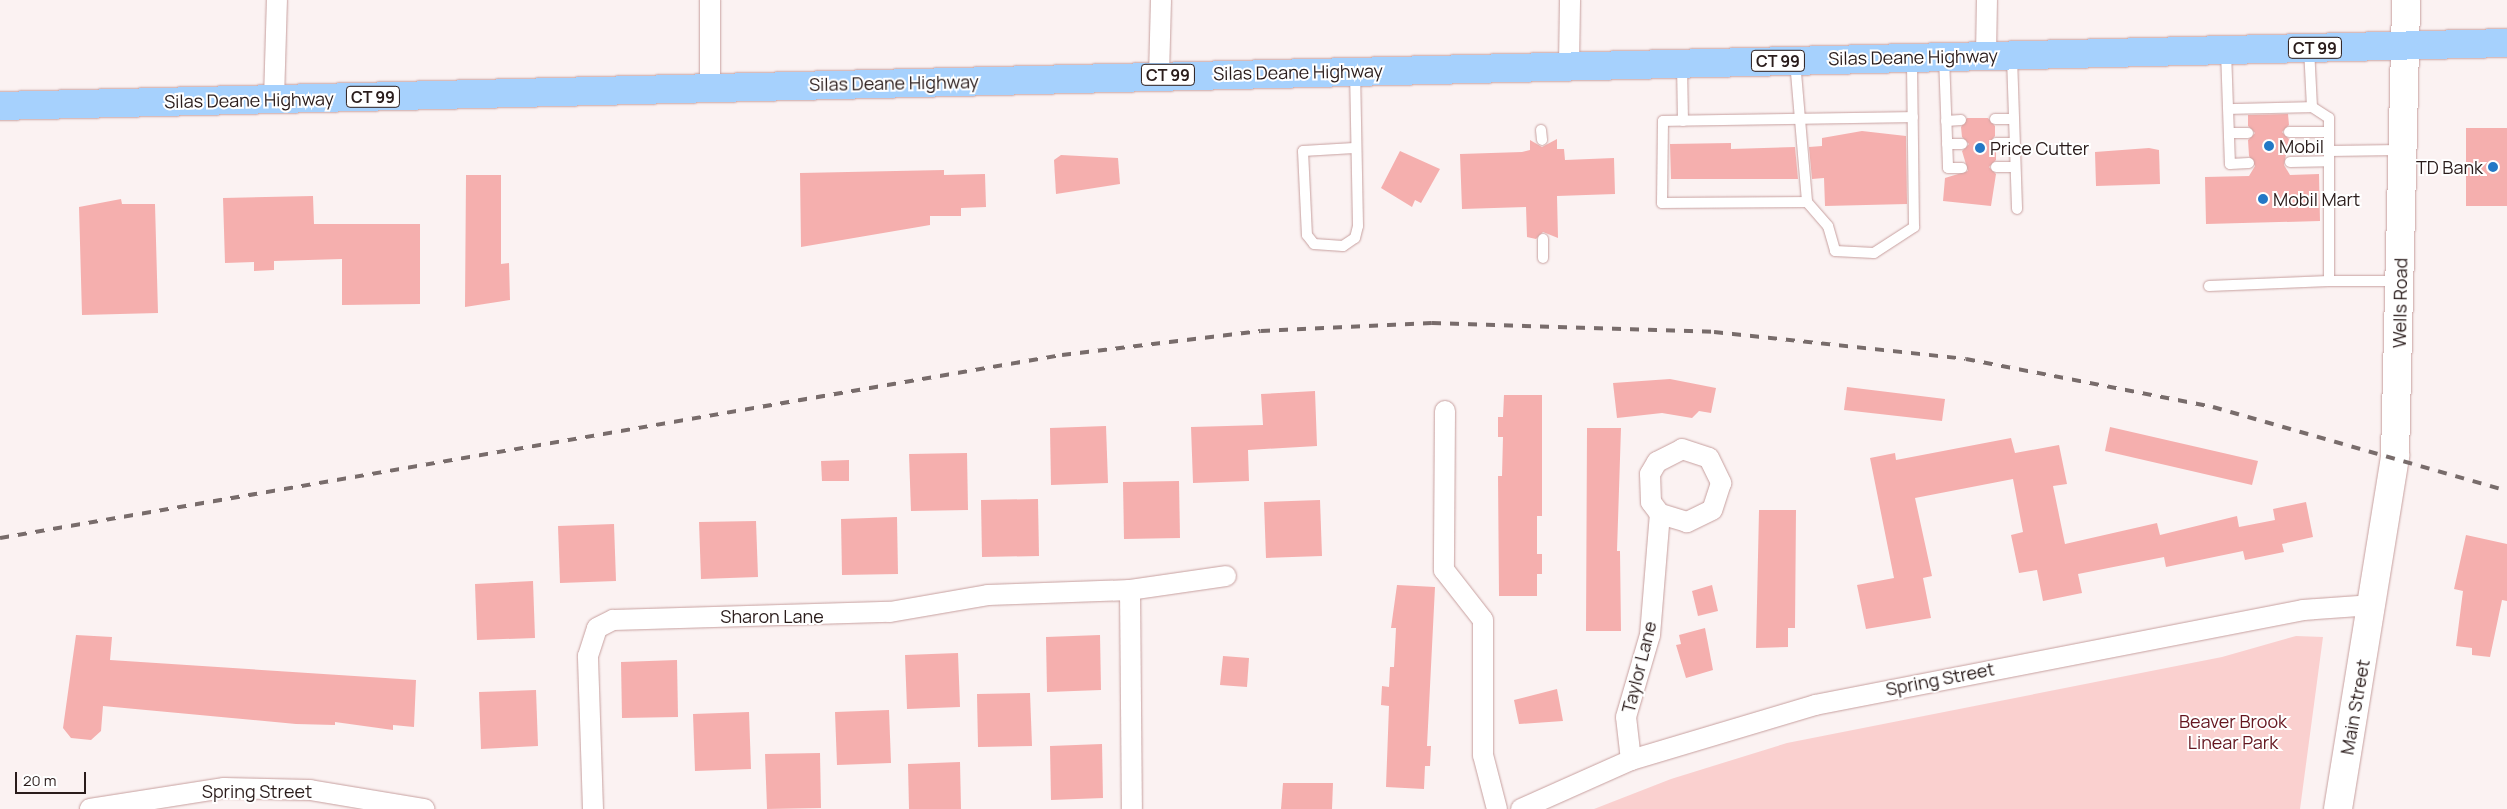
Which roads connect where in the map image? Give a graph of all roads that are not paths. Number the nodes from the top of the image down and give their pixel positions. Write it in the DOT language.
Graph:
graph roads {
  1 [pos="277,0"];
  2 [pos="710,0"];
  3 [pos="1161,0"];
  4 [pos="1570,0"];
  5 [pos="1987,0"];
  6 [pos="2406,0"];
  7 [pos="2507,43"];
  8 [pos="2405,46"];
  9 [pos="2309,48"];
  10 [pos="2226,50"];
  11 [pos="1999,55"];
  12 [pos="1944,56"];
  13 [pos="1912,57"];
  14 [pos="1795,60"];
  15 [pos="1682,63"];
  16 [pos="1569,65"];
  17 [pos="1355,71"];
  18 [pos="1159,76"];
  19 [pos="710,87"];
  20 [pos="274,99"];
  21 [pos="0,106"];
  22 [pos="2312,107"];
  23 [pos="2230,109"];
  24 [pos="1913,116"];
  25 [pos="1799,118"];
  26 [pos="1995,119"];
  27 [pos="2014,119"];
  28 [pos="1961,120"];
  29 [pos="1683,121"];
  30 [pos="1946,121"];
  31 [pos="2289,132"];
  32 [pos="2329,132"];
  33 [pos="2230,133"];
  34 [pos="2248,133"];
  35 [pos="1996,143"];
  36 [pos="2014,143"];
  37 [pos="1947,144"];
  38 [pos="1962,144"];
  39 [pos="1354,148"];
  40 [pos="2402,150"];
  41 [pos="2329,156"];
  42 [pos="2290,162"];
  43 [pos="2249,163"];
  44 [pos="2015,167"];
  45 [pos="1962,168"];
  46 [pos="1996,168"];
  47 [pos="1807,202"];
  48 [pos="2016,209"];
  49 [pos="1543,239"];
  50 [pos="1542,258"];
  51 [pos="2401,280"];
  52 [pos="2329,281"];
  53 [pos="2209,286"];
  54 [pos="1445,411"];
  55 [pos="1660,514"];
  56 [pos="1226,576"];
  57 [pos="1130,590"];
  58 [pos="2373,605"];
  59 [pos="1631,760"];
  60 [pos="90,809"];
  61 [pos="424,809"];
  62 [pos="592,809"];
  63 [pos="1132,809"];
  64 [pos="1497,809"];
  65 [pos="1521,809"];
  66 [pos="2338,809"];
  1 -- 20 [label="street"];
  2 -- 19 [label="street"];
  3 -- 18 [label="street"];
  4 -- 16 [label="street"];
  5 -- 11 [label="street"];
  6 -- 8 [label="street, Wells Road"];
  7 -- 8 [label="main road, Silas Deane Highway / CT 99"];
  8 -- 9 [label="main road, Silas Deane Highway / CT 99"];
  8 -- 40 [label="street, Wells Road"];
  9 -- 10 [label="main road, Silas Deane Highway / CT 99"];
  9 -- 22 [label="lane"];
  10 -- 11 [label="main road, Silas Deane Highway / CT 99"];
  10 -- 23 [label="lane"];
  11 -- 12 [label="main road, Silas Deane Highway / CT 99"];
  11 -- 27 [label="lane"];
  12 -- 13 [label="main road, Silas Deane Highway / CT 99"];
  12 -- 30 [label="lane"];
  13 -- 14 [label="main road, Silas Deane Highway / CT 99"];
  13 -- 24 [label="lane"];
  14 -- 15 [label="main road, Silas Deane Highway / CT 99"];
  14 -- 25 [label="lane"];
  15 -- 16 [label="main road, Silas Deane Highway / CT 99"];
  15 -- 29 [label="lane"];
  16 -- 17 [label="main road, Silas Deane Highway / CT 99"];
  17 -- 18 [label="main road, Silas Deane Highway / CT 99"];
  17 -- 39 [label="lane"];
  18 -- 19 [label="main road, Silas Deane Highway / CT 99"];
  19 -- 20 [label="main road, Silas Deane Highway / CT 99"];
  20 -- 21 [label="main road, Silas Deane Highway / CT 99"];
  22 -- 23 [label="lane"];
  22 -- 32 [label="lane"];
  23 -- 33 [label="lane"];
  24 -- 25 [label="lane"];
  24 -- 47 [label="lane"];
  25 -- 29 [label="lane"];
  25 -- 47 [label="lane"];
  26 -- 27 [label="lane"];
  27 -- 36 [label="lane"];
  28 -- 30 [label="lane"];
  29 -- 47 [label="lane"];
  30 -- 37 [label="lane"];
  31 -- 32 [label="lane"];
  32 -- 41 [label="lane"];
  33 -- 34 [label="lane"];
  33 -- 43 [label="lane"];
  35 -- 36 [label="lane"];
  36 -- 44 [label="lane"];
  37 -- 38 [label="lane"];
  37 -- 45 [label="lane"];
  39 -- 39 [label="lane"];
  40 -- 41 [label="lane"];
  40 -- 51 [label="street, Wells Road"];
  41 -- 42 [label="lane"];
  41 -- 52 [label="lane"];
  44 -- 46 [label="lane"];
  44 -- 48 [label="lane"];
  49 -- 50 [label="lane"];
  51 -- 52 [label="lane"];
  51 -- 58 [label="street, Wells Road"];
  52 -- 53 [label="lane"];
  54 -- 64 [label="street"];
  55 -- 59 [label="street, Taylor Lane"];
  56 -- 57 [label="street, Sharon Lane"];
  57 -- 62 [label="street, Sharon Lane"];
  57 -- 63 [label="street"];
  58 -- 59 [label="street, Spring Street"];
  58 -- 66 [label="street, Main Street"];
  59 -- 65 [label="street, Spring Street"];
  60 -- 61 [label="street, Spring Street"];
}
